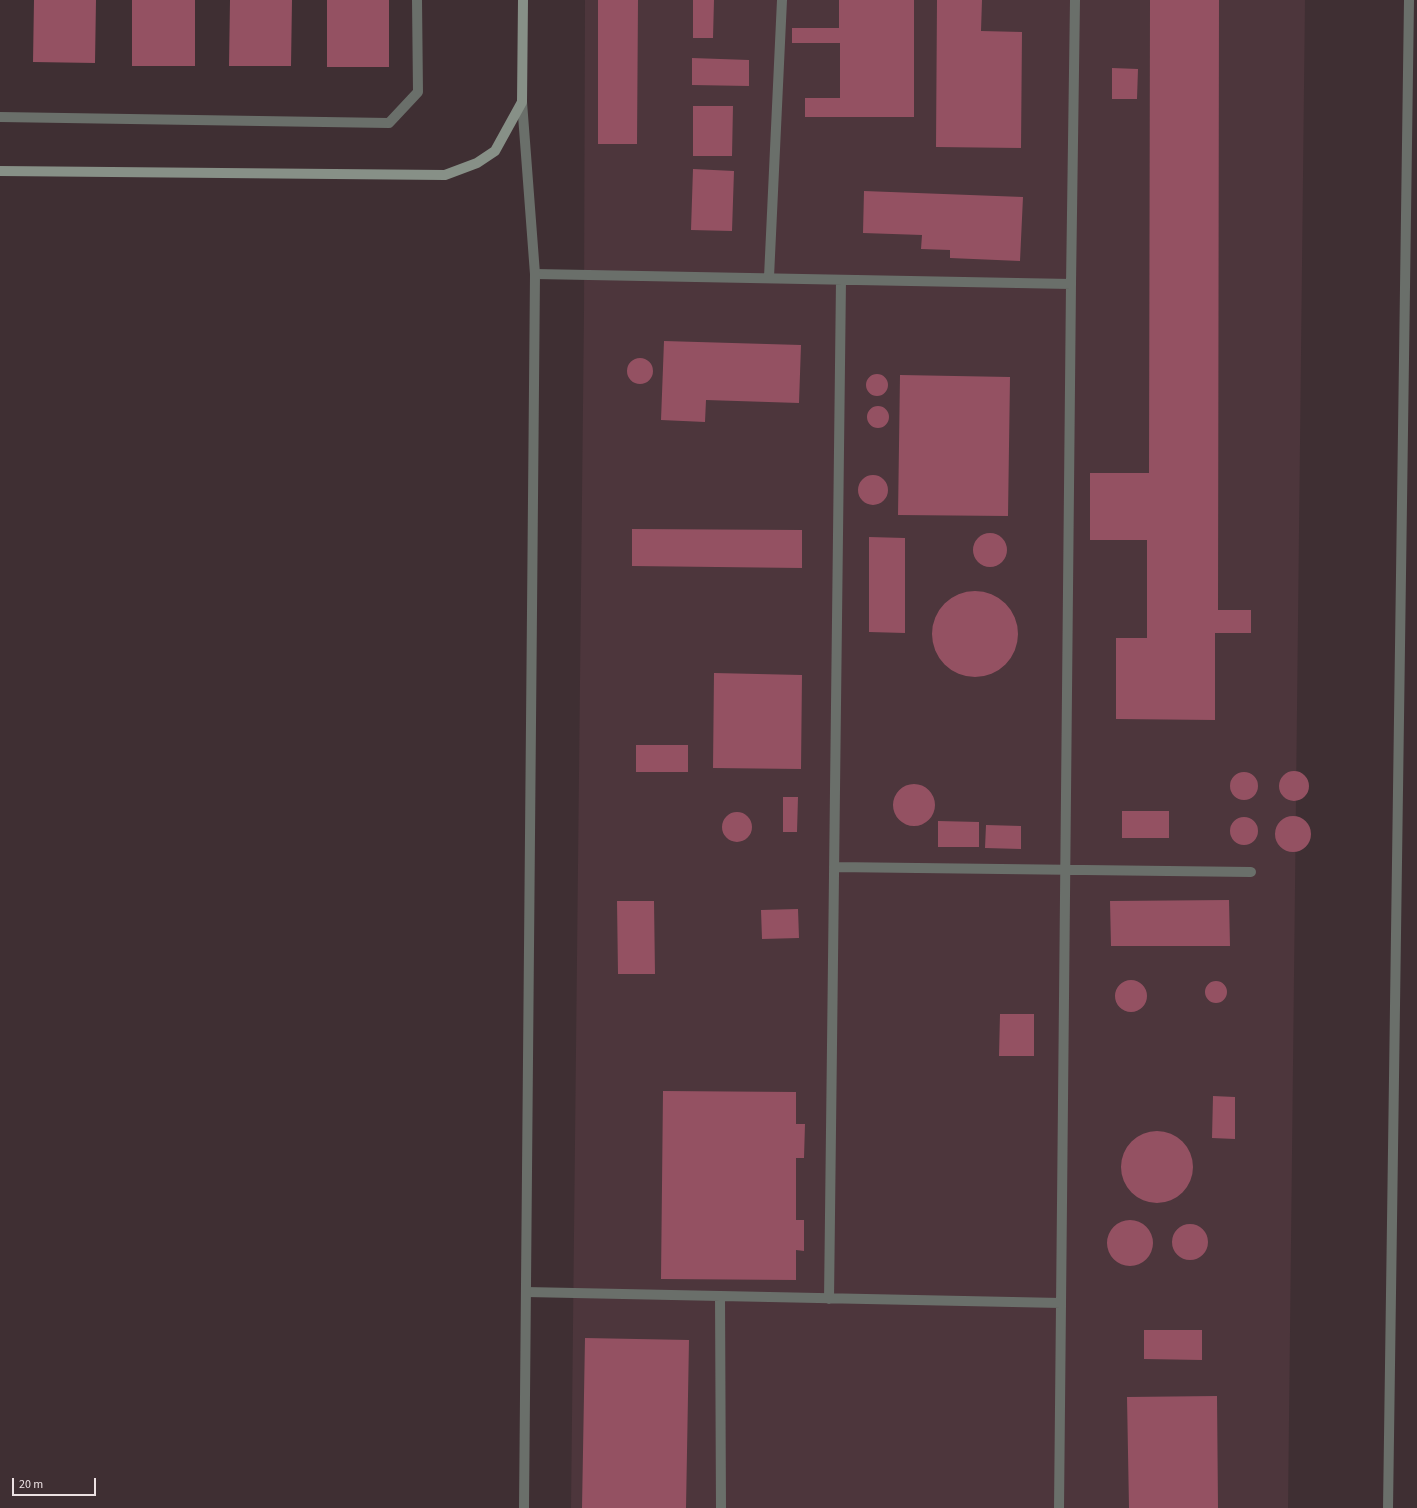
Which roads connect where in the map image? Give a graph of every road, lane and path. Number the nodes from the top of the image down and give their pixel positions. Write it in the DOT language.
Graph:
graph roads {
  1 [pos="417,0"];
  2 [pos="522,0"];
  3 [pos="782,0"];
  4 [pos="1075,0"];
  5 [pos="1409,0"];
  6 [pos="522,102"];
  7 [pos="0,117"];
  8 [pos="0,171"];
  9 [pos="535,274"];
  10 [pos="769,277"];
  11 [pos="841,280"];
  12 [pos="1071,284"];
  13 [pos="834,867"];
  14 [pos="1065,871"];
  15 [pos="1251,872"];
  16 [pos="526,1292"];
  17 [pos="720,1296"];
  18 [pos="829,1299"];
  19 [pos="1061,1303"];
  20 [pos="524,1508"];
  21 [pos="721,1508"];
  22 [pos="1059,1508"];
  23 [pos="1388,1508"];
  1 -- 7 [label="street"];
  2 -- 6 [label="street"];
  3 -- 10 [label="street"];
  4 -- 12 [label="street"];
  5 -- 23 [label="street"];
  6 -- 8 [label="street"];
  6 -- 9 [label="street"];
  9 -- 10 [label="street"];
  9 -- 16 [label="street"];
  10 -- 11 [label="street"];
  11 -- 12 [label="street"];
  11 -- 13 [label="street"];
  12 -- 14 [label="street"];
  13 -- 14 [label="street"];
  13 -- 18 [label="street"];
  14 -- 15 [label="street"];
  14 -- 19 [label="street"];
  16 -- 17 [label="street"];
  16 -- 20 [label="street"];
  17 -- 18 [label="street"];
  17 -- 21 [label="street"];
  18 -- 19 [label="street"];
  19 -- 22 [label="street"];
}
